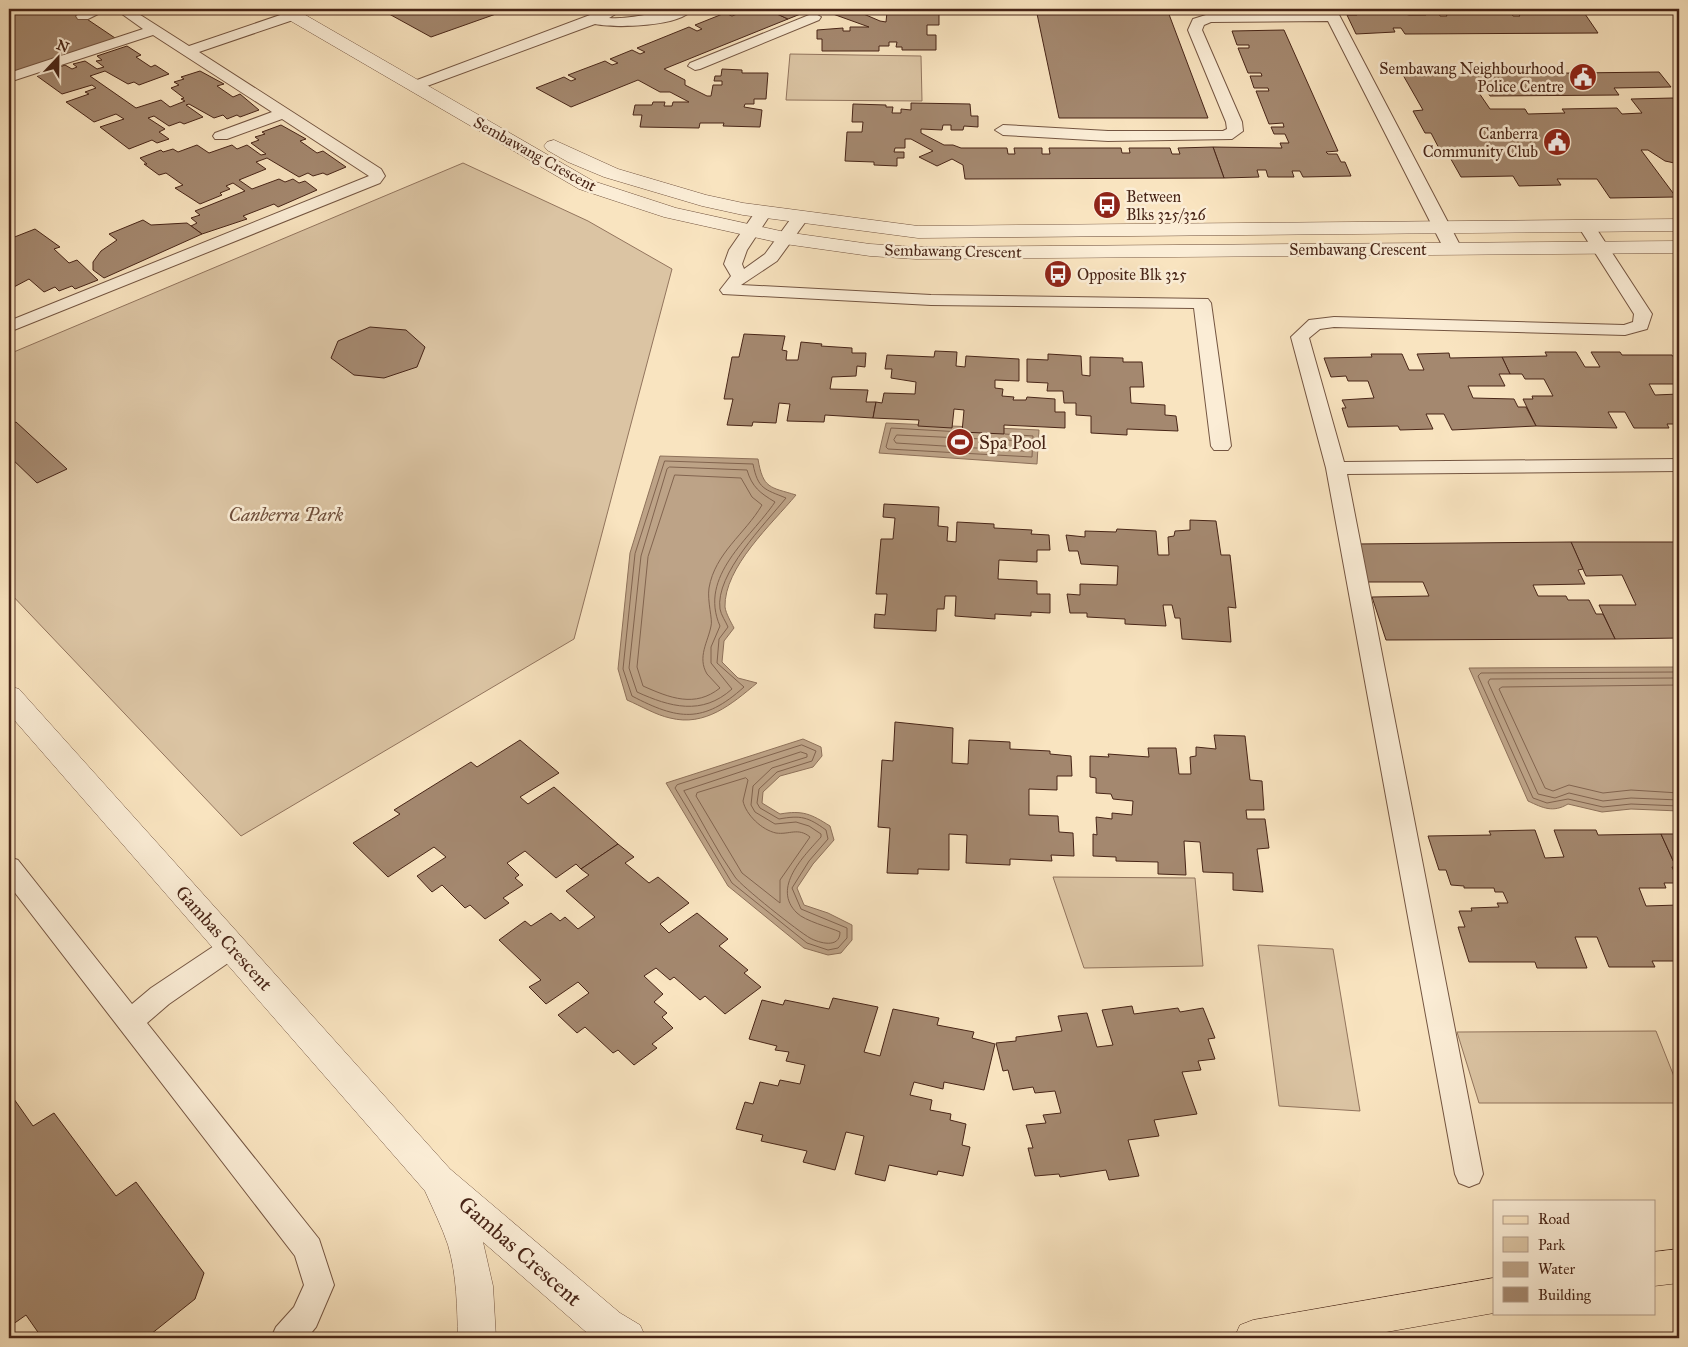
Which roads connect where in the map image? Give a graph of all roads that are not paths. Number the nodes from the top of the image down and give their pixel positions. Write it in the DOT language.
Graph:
graph roads {
  1 [pos="101,9"];
  2 [pos="122,9"];
  3 [pos="315,9"];
  4 [pos="617,9"];
  5 [pos="686,9"];
  6 [pos="288,12"];
  7 [pos="1331,13"];
  8 [pos="83,16"];
  9 [pos="814,17"];
  10 [pos="594,20"];
  11 [pos="154,30"];
  12 [pos="187,51"];
  13 [pos="696,66"];
  14 [pos="9,78"];
  15 [pos="436,78"];
  16 [pos="414,86"];
  17 [pos="285,113"];
  18 [pos="1003,130"];
  19 [pos="221,136"];
  20 [pos="764,212"];
  21 [pos="801,217"];
  22 [pos="1679,225"];
  23 [pos="1586,226"];
  24 [pos="1442,227"];
  25 [pos="751,230"];
  26 [pos="785,238"];
  27 [pos="192,239"];
  28 [pos="214,244"];
  29 [pos="1679,247"];
  30 [pos="1598,248"];
  31 [pos="1453,249"];
  32 [pos="738,275"];
  33 [pos="9,327"];
  34 [pos="1221,446"];
  35 [pos="1679,465"];
  36 [pos="1336,468"];
  37 [pos="9,696"];
  38 [pos="9,868"];
  39 [pos="232,947"];
  40 [pos="130,1021"];
  41 [pos="1470,1174"];
  42 [pos="437,1180"];
  43 [pos="1679,1266"];
  44 [pos="1656,1269"];
  45 [pos="1493,1295"];
  46 [pos="287,1338"];
  47 [pos="476,1338"];
  48 [pos="627,1338"];
  49 [pos="1253,1338"];
  1 -- 8 [label="lane"];
  2 -- 11 [label="lane"];
  3 -- 15 [label="street, Sembawang Crescent"];
  4 -- 10 [label="lane"];
  5 -- 10 [label="lane"];
  6 -- 12 [label="lane"];
  6 -- 16 [label="street, Sembawang Crescent"];
  7 -- 18 [label="lane"];
  7 -- 24 [label="lane"];
  9 -- 13 [label="lane"];
  10 -- 15 [label="lane"];
  11 -- 12 [label="lane"];
  11 -- 14 [label="lane"];
  12 -- 17 [label="lane"];
  15 -- 16 [label="lane"];
  15 -- 20 [label="street, Sembawang Crescent"];
  16 -- 25 [label="street, Sembawang Crescent"];
  17 -- 19 [label="lane"];
  17 -- 28 [label="lane"];
  20 -- 21 [label="street, Sembawang Crescent"];
  20 -- 25 [label="lane"];
  21 -- 24 [label="street, Sembawang Crescent"];
  21 -- 26 [label="lane"];
  22 -- 23 [label="street, Sembawang Crescent"];
  23 -- 24 [label="street, Sembawang Crescent"];
  23 -- 30 [label="lane"];
  24 -- 31 [label="lane"];
  25 -- 26 [label="street, Sembawang Crescent"];
  25 -- 32 [label="lane"];
  26 -- 31 [label="street, Sembawang Crescent"];
  26 -- 32 [label="lane"];
  27 -- 28 [label="lane"];
  28 -- 33 [label="lane"];
  29 -- 30 [label="street, Sembawang Crescent"];
  30 -- 31 [label="street, Sembawang Crescent"];
  30 -- 36 [label="lane"];
  32 -- 34 [label="lane"];
  35 -- 36 [label="lane"];
  36 -- 41 [label="lane"];
  37 -- 39 [label="street, Gambas Crescent"];
  38 -- 40 [label="lane"];
  39 -- 40 [label="lane"];
  39 -- 42 [label="street, Gambas Crescent"];
  40 -- 46 [label="lane"];
  42 -- 47 [label="street, Gambas Crescent"];
  42 -- 48 [label="street, Gambas Crescent"];
  43 -- 44 [label="main road"];
  45 -- 49 [label="main road"];
}
